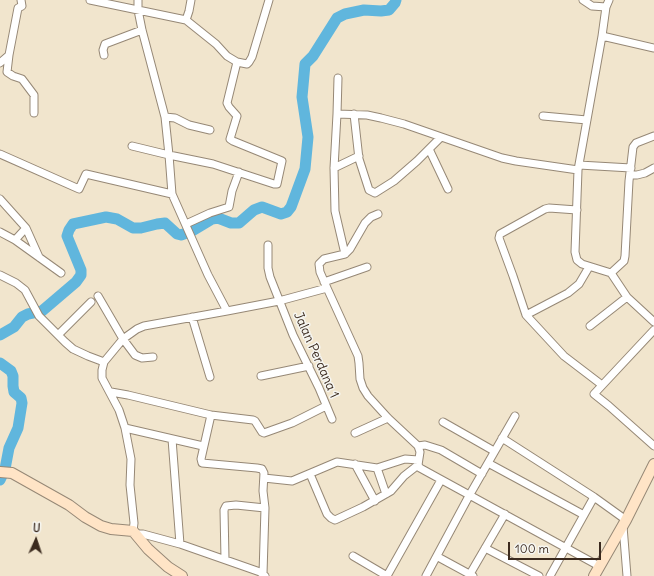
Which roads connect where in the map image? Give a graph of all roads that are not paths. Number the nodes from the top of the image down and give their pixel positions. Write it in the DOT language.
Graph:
graph roads {
  1 [pos="22,0"];
  2 [pos="90,0"];
  3 [pos="138,0"];
  4 [pos="191,0"];
  5 [pos="269,0"];
  6 [pos="583,0"];
  7 [pos="607,3"];
  8 [pos="138,10"];
  9 [pos="186,20"];
  10 [pos="142,30"];
  11 [pos="602,36"];
  12 [pos="654,48"];
  13 [pos="9,55"];
  14 [pos="104,55"];
  15 [pos="237,62"];
  16 [pos="0,63"];
  17 [pos="338,78"];
  18 [pos="34,113"];
  19 [pos="337,114"];
  20 [pos="354,114"];
  21 [pos="543,116"];
  22 [pos="164,117"];
  23 [pos="587,120"];
  24 [pos="210,130"];
  25 [pos="654,136"];
  26 [pos="441,137"];
  27 [pos="132,146"];
  28 [pos="429,149"];
  29 [pos="0,154"];
  30 [pos="169,156"];
  31 [pos="359,156"];
  32 [pos="334,168"];
  33 [pos="579,168"];
  34 [pos="654,168"];
  35 [pos="630,171"];
  36 [pos="239,172"];
  37 [pos="448,189"];
  38 [pos="172,194"];
  39 [pos="0,199"];
  40 [pos="577,210"];
  41 [pos="378,214"];
  42 [pos="186,225"];
  43 [pos="26,228"];
  44 [pos="0,232"];
  45 [pos="15,240"];
  46 [pos="268,245"];
  47 [pos="345,254"];
  48 [pos="39,258"];
  49 [pos="367,267"];
  50 [pos="589,267"];
  51 [pos="61,273"];
  52 [pos="611,273"];
  53 [pos="0,275"];
  54 [pos="326,285"];
  55 [pos="98,296"];
  56 [pos="628,297"];
  57 [pos="279,301"];
  58 [pos="91,302"];
  59 [pos="227,311"];
  60 [pos="526,315"];
  61 [pos="192,317"];
  62 [pos="654,322"];
  63 [pos="590,326"];
  64 [pos="654,330"];
  65 [pos="58,335"];
  66 [pos="123,340"];
  67 [pos="153,356"];
  68 [pos="104,362"];
  69 [pos="309,366"];
  70 [pos="261,376"];
  71 [pos="210,377"];
  72 [pos="602,385"];
  73 [pos="111,392"];
  74 [pos="326,406"];
  75 [pos="211,416"];
  76 [pos="515,416"];
  77 [pos="388,418"];
  78 [pos="332,420"];
  79 [pos="444,422"];
  80 [pos="125,428"];
  81 [pos="355,433"];
  82 [pos="502,438"];
  83 [pos="172,439"];
  84 [pos="203,446"];
  85 [pos="418,446"];
  86 [pos="654,446"];
  87 [pos="494,451"];
  88 [pos="418,462"];
  89 [pos="488,463"];
  90 [pos="355,464"];
  91 [pos="654,464"];
  92 [pos="377,468"];
  93 [pos="5,472"];
  94 [pos="310,474"];
  95 [pos="482,474"];
  96 [pos="264,478"];
  97 [pos="441,480"];
  98 [pos="386,494"];
  99 [pos="470,496"];
  100 [pos="594,497"];
  101 [pos="375,501"];
  102 [pos="265,508"];
  103 [pos="505,514"];
  104 [pos="584,515"];
  105 [pos="624,523"];
  106 [pos="135,533"];
  107 [pos="180,544"];
  108 [pos="566,547"];
  109 [pos="485,548"];
  110 [pos="353,556"];
  111 [pos="438,557"];
  112 [pos="225,559"];
  113 [pos="599,566"];
  114 [pos="264,575"];
  115 [pos="472,575"];
  116 [pos="182,576"];
  117 [pos="426,576"];
  118 [pos="539,576"];
  119 [pos="550,576"];
  120 [pos="594,576"];
  121 [pos="628,576"];
  1 -- 13 [label="street"];
  2 -- 8 [label="street"];
  3 -- 8 [label="street"];
  4 -- 9 [label="street"];
  5 -- 15 [label="street"];
  6 -- 7 [label="street"];
  7 -- 11 [label="street"];
  8 -- 9 [label="street"];
  8 -- 10 [label="street"];
  9 -- 15 [label="street"];
  10 -- 14 [label="street"];
  10 -- 22 [label="street"];
  11 -- 12 [label="street"];
  11 -- 23 [label="street"];
  13 -- 16 [label="street"];
  13 -- 18 [label="street"];
  15 -- 36 [label="street"];
  17 -- 19 [label="street"];
  19 -- 20 [label="street"];
  19 -- 32 [label="street"];
  20 -- 26 [label="street"];
  20 -- 31 [label="street"];
  21 -- 23 [label="street"];
  22 -- 24 [label="street"];
  22 -- 30 [label="street"];
  23 -- 33 [label="street"];
  25 -- 35 [label="street"];
  26 -- 28 [label="street"];
  26 -- 33 [label="street"];
  27 -- 30 [label="street"];
  28 -- 31 [label="street"];
  28 -- 37 [label="street"];
  29 -- 38 [label="street"];
  30 -- 36 [label="street"];
  30 -- 38 [label="street"];
  31 -- 32 [label="street"];
  32 -- 47 [label="street"];
  33 -- 35 [label="street"];
  33 -- 40 [label="street"];
  34 -- 35 [label="street"];
  35 -- 52 [label="street"];
  36 -- 42 [label="street"];
  38 -- 42 [label="street"];
  39 -- 43 [label="street"];
  40 -- 50 [label="street"];
  40 -- 60 [label="street"];
  41 -- 47 [label="street"];
  42 -- 59 [label="street"];
  43 -- 45 [label="street"];
  43 -- 48 [label="street"];
  44 -- 45 [label="street"];
  45 -- 48 [label="street"];
  46 -- 57 [label="street, Jalan Perdana 1"];
  47 -- 54 [label="street"];
  48 -- 51 [label="street"];
  49 -- 54 [label="street"];
  50 -- 52 [label="street"];
  50 -- 60 [label="street"];
  52 -- 56 [label="street"];
  53 -- 65 [label="street"];
  54 -- 57 [label="street"];
  54 -- 77 [label="street"];
  55 -- 66 [label="street"];
  56 -- 62 [label="street"];
  56 -- 63 [label="street"];
  57 -- 59 [label="street"];
  57 -- 69 [label="street, Jalan Perdana 1"];
  58 -- 65 [label="street"];
  59 -- 61 [label="street"];
  60 -- 72 [label="street"];
  61 -- 66 [label="street"];
  61 -- 71 [label="street"];
  64 -- 72 [label="street"];
  65 -- 68 [label="street"];
  66 -- 67 [label="street"];
  66 -- 68 [label="street"];
  68 -- 73 [label="street"];
  69 -- 70 [label="street"];
  69 -- 74 [label="street, Jalan Perdana 1"];
  72 -- 86 [label="street"];
  73 -- 75 [label="street"];
  73 -- 80 [label="street"];
  74 -- 75 [label="street"];
  74 -- 78 [label="street, Jalan Perdana 1"];
  75 -- 84 [label="street"];
  76 -- 82 [label="street"];
  77 -- 81 [label="street"];
  77 -- 85 [label="street"];
  79 -- 87 [label="street"];
  80 -- 83 [label="street"];
  80 -- 106 [label="street"];
  82 -- 87 [label="street"];
  82 -- 100 [label="street"];
  83 -- 84 [label="street"];
  83 -- 107 [label="street"];
  84 -- 96 [label="street"];
  85 -- 88 [label="street"];
  85 -- 95 [label="street"];
  87 -- 89 [label="street"];
  88 -- 92 [label="street"];
  88 -- 97 [label="street"];
  88 -- 98 [label="street"];
  89 -- 95 [label="street"];
  89 -- 104 [label="street"];
  90 -- 92 [label="street"];
  90 -- 94 [label="street"];
  90 -- 101 [label="street"];
  91 -- 105 [label="street"];
  92 -- 98 [label="street"];
  93 -- 106 [label="street"];
  94 -- 96 [label="street"];
  94 -- 101 [label="street"];
  95 -- 99 [label="street"];
  96 -- 102 [label="street"];
  97 -- 99 [label="street"];
  97 -- 110 [label="street"];
  98 -- 101 [label="street"];
  99 -- 103 [label="street"];
  99 -- 111 [label="street"];
  100 -- 104 [label="street"];
  100 -- 105 [label="street"];
  102 -- 112 [label="street"];
  102 -- 114 [label="street"];
  103 -- 108 [label="street"];
  103 -- 109 [label="street"];
  104 -- 108 [label="street"];
  105 -- 113 [label="street"];
  105 -- 121 [label="street"];
  106 -- 107 [label="street"];
  106 -- 116 [label="street"];
  107 -- 112 [label="street"];
  108 -- 113 [label="street"];
  108 -- 119 [label="street"];
  109 -- 115 [label="street"];
  109 -- 118 [label="street"];
  111 -- 115 [label="street"];
  111 -- 117 [label="street"];
  112 -- 114 [label="street"];
  113 -- 120 [label="street"];
}
